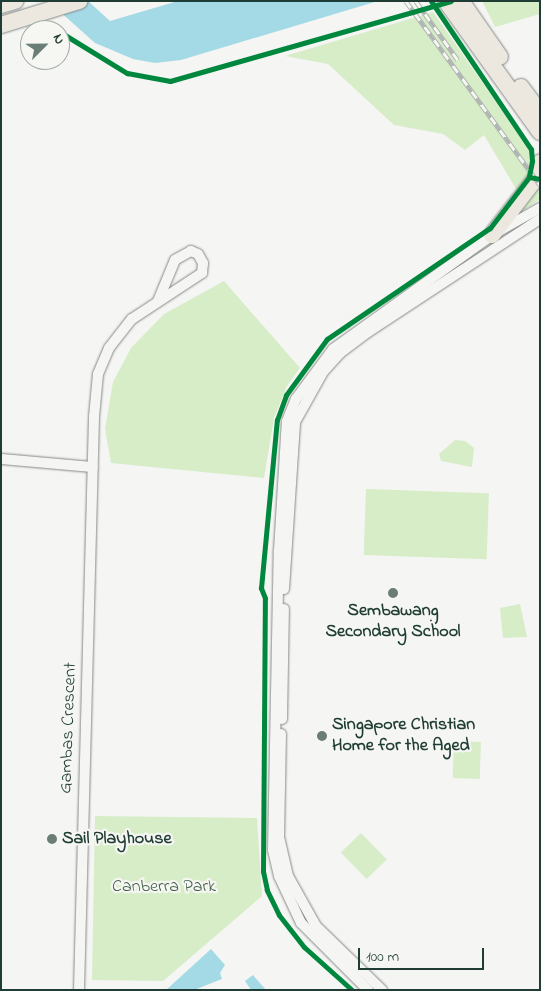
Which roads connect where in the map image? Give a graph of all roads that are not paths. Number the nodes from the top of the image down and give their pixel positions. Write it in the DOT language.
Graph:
graph roads {
  1 [pos="79,1"];
  2 [pos="452,3"];
  3 [pos="1,25"];
  4 [pos="540,112"];
  5 [pos="540,132"];
  6 [pos="540,162"];
  7 [pos="540,208"];
  8 [pos="540,219"];
  9 [pos="492,235"];
  10 [pos="158,301"];
  11 [pos="1,459"];
  12 [pos="93,467"];
  13 [pos="79,990"];
  14 [pos="368,990"];
  15 [pos="382,990"];
  1 -- 3 [label="main road"];
  2 -- 4 [label="main road"];
  2 -- 5 [label="main road"];
  6 -- 9 [label="main road"];
  7 -- 9 [label="street"];
  8 -- 15 [label="street"];
  9 -- 14 [label="street"];
  10 -- 10 [label="street, Gambas Crescent"];
  10 -- 12 [label="street, Gambas Crescent"];
  11 -- 12 [label="street"];
  12 -- 13 [label="street, Gambas Crescent"];
}
